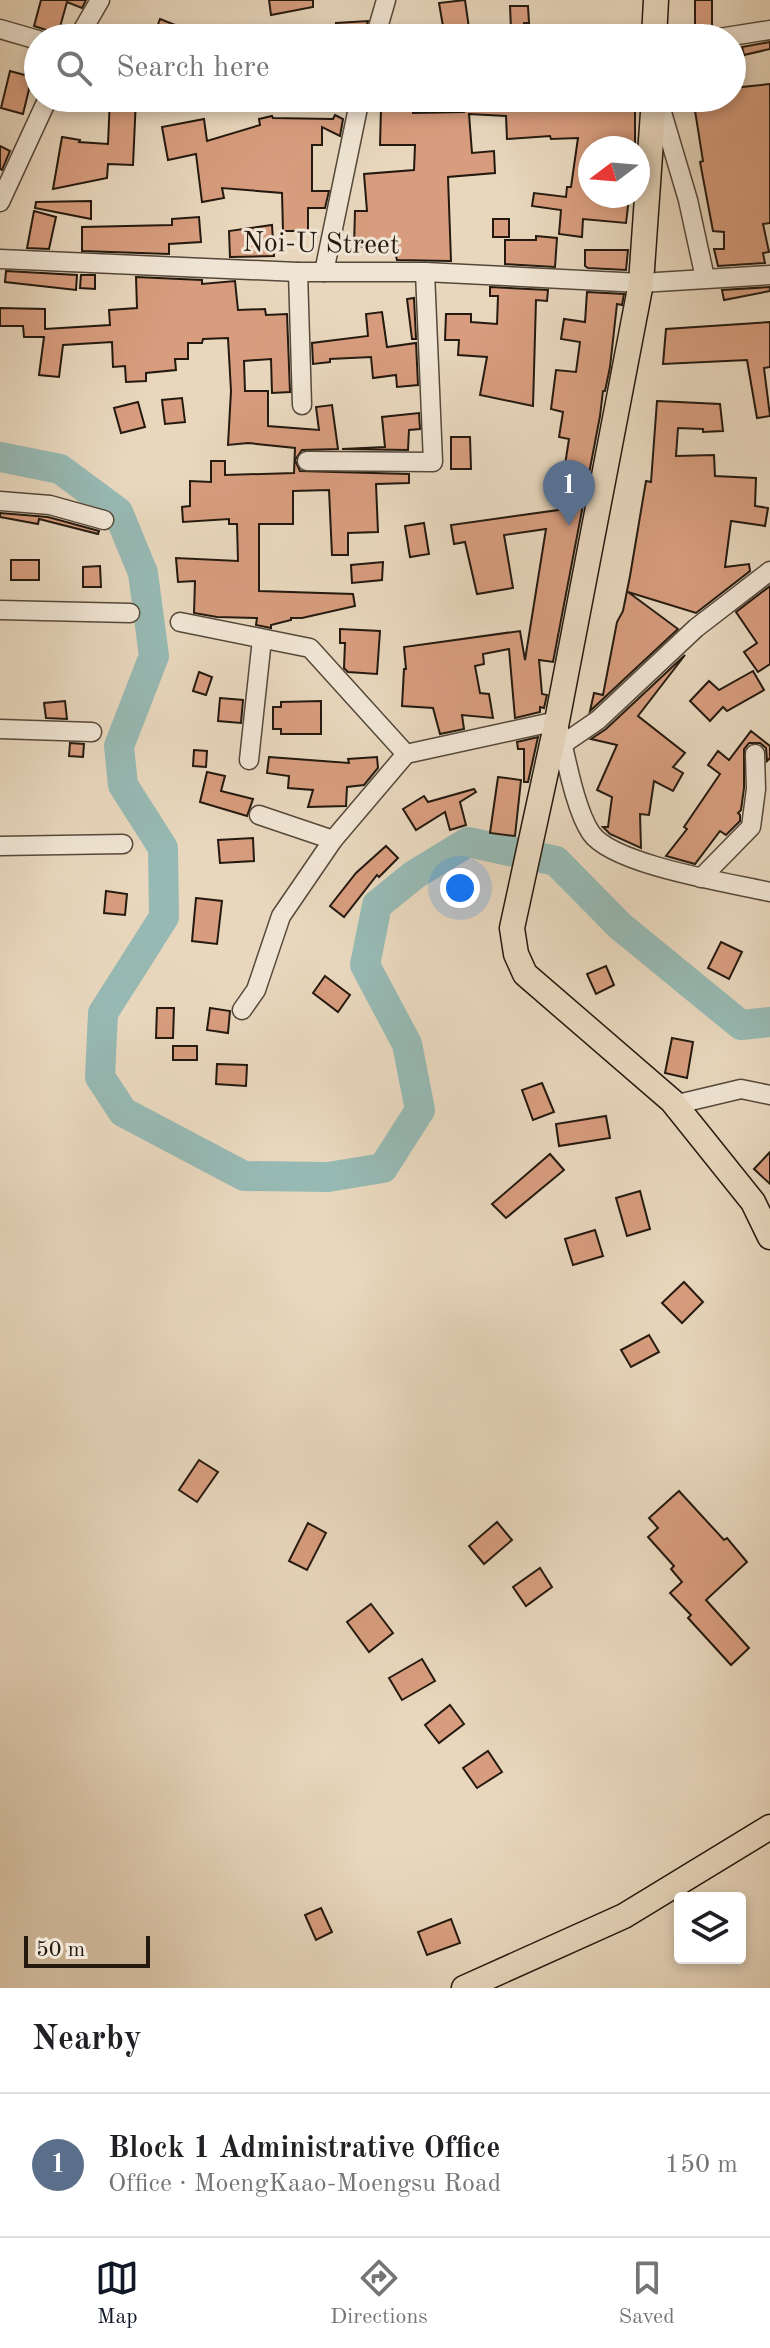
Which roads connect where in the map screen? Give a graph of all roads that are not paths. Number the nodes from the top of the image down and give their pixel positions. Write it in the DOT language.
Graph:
graph roads {
  1 [pos="100,0"];
  2 [pos="386,0"];
  3 [pos="656,0"];
  4 [pos="86,24"];
  5 [pos="379,24"];
  6 [pos="655,24"];
  7 [pos="0,29"];
  8 [pos="770,30"];
  9 [pos="746,34"];
  10 [pos="24,36"];
  11 [pos="42,112"];
  12 [pos="357,112"];
  13 [pos="655,112"];
  14 [pos="660,112"];
  15 [pos="0,202"];
  16 [pos="0,259"];
  17 [pos="298,272"];
  18 [pos="324,272"];
  19 [pos="425,272"];
  20 [pos="770,275"];
  21 [pos="705,278"];
  22 [pos="641,283"];
  23 [pos="302,405"];
  24 [pos="307,461"];
  25 [pos="0,501"];
  26 [pos="104,520"];
  27 [pos="770,571"];
  28 [pos="0,610"];
  29 [pos="130,613"];
  30 [pos="180,622"];
  31 [pos="262,639"];
  32 [pos="0,729"];
  33 [pos="92,732"];
  34 [pos="560,733"];
  35 [pos="406,754"];
  36 [pos="755,754"];
  37 [pos="249,760"];
  38 [pos="259,815"];
  39 [pos="333,840"];
  40 [pos="123,844"];
  41 [pos="0,846"];
  42 [pos="701,878"];
  43 [pos="770,892"];
  44 [pos="242,1010"];
  45 [pos="770,1095"];
  46 [pos="672,1101"];
  47 [pos="770,1237"];
  48 [pos="770,1827"];
  49 [pos="464,1988"];
  1 -- 4 [label="street"];
  2 -- 5 [label="street"];
  3 -- 6 [label="main road"];
  7 -- 10 [label="street"];
  8 -- 9 [label="street"];
  11 -- 15 [label="street"];
  12 -- 18 [label="street"];
  13 -- 22 [label="main road"];
  14 -- 21 [label="street"];
  16 -- 17 [label="street, Noi-U Street"];
  17 -- 18 [label="street, Noi-U Street"];
  17 -- 23 [label="street"];
  18 -- 19 [label="street, Noi-U Street"];
  19 -- 22 [label="street, Noi-U Street"];
  19 -- 24 [label="street"];
  20 -- 21 [label="street, Noi-U Street"];
  21 -- 22 [label="street, Noi-U Street"];
  22 -- 34 [label="main road"];
  25 -- 26 [label="street"];
  27 -- 34 [label="street"];
  28 -- 29 [label="street"];
  30 -- 31 [label="street"];
  31 -- 35 [label="street"];
  31 -- 37 [label="street"];
  32 -- 33 [label="street"];
  34 -- 35 [label="street"];
  34 -- 42 [label="street"];
  34 -- 46 [label="main road"];
  35 -- 39 [label="street"];
  36 -- 42 [label="street"];
  38 -- 39 [label="street"];
  39 -- 44 [label="street"];
  40 -- 41 [label="street"];
  42 -- 43 [label="street"];
  45 -- 46 [label="street"];
  46 -- 47 [label="main road"];
  48 -- 49 [label="main road"];
}
